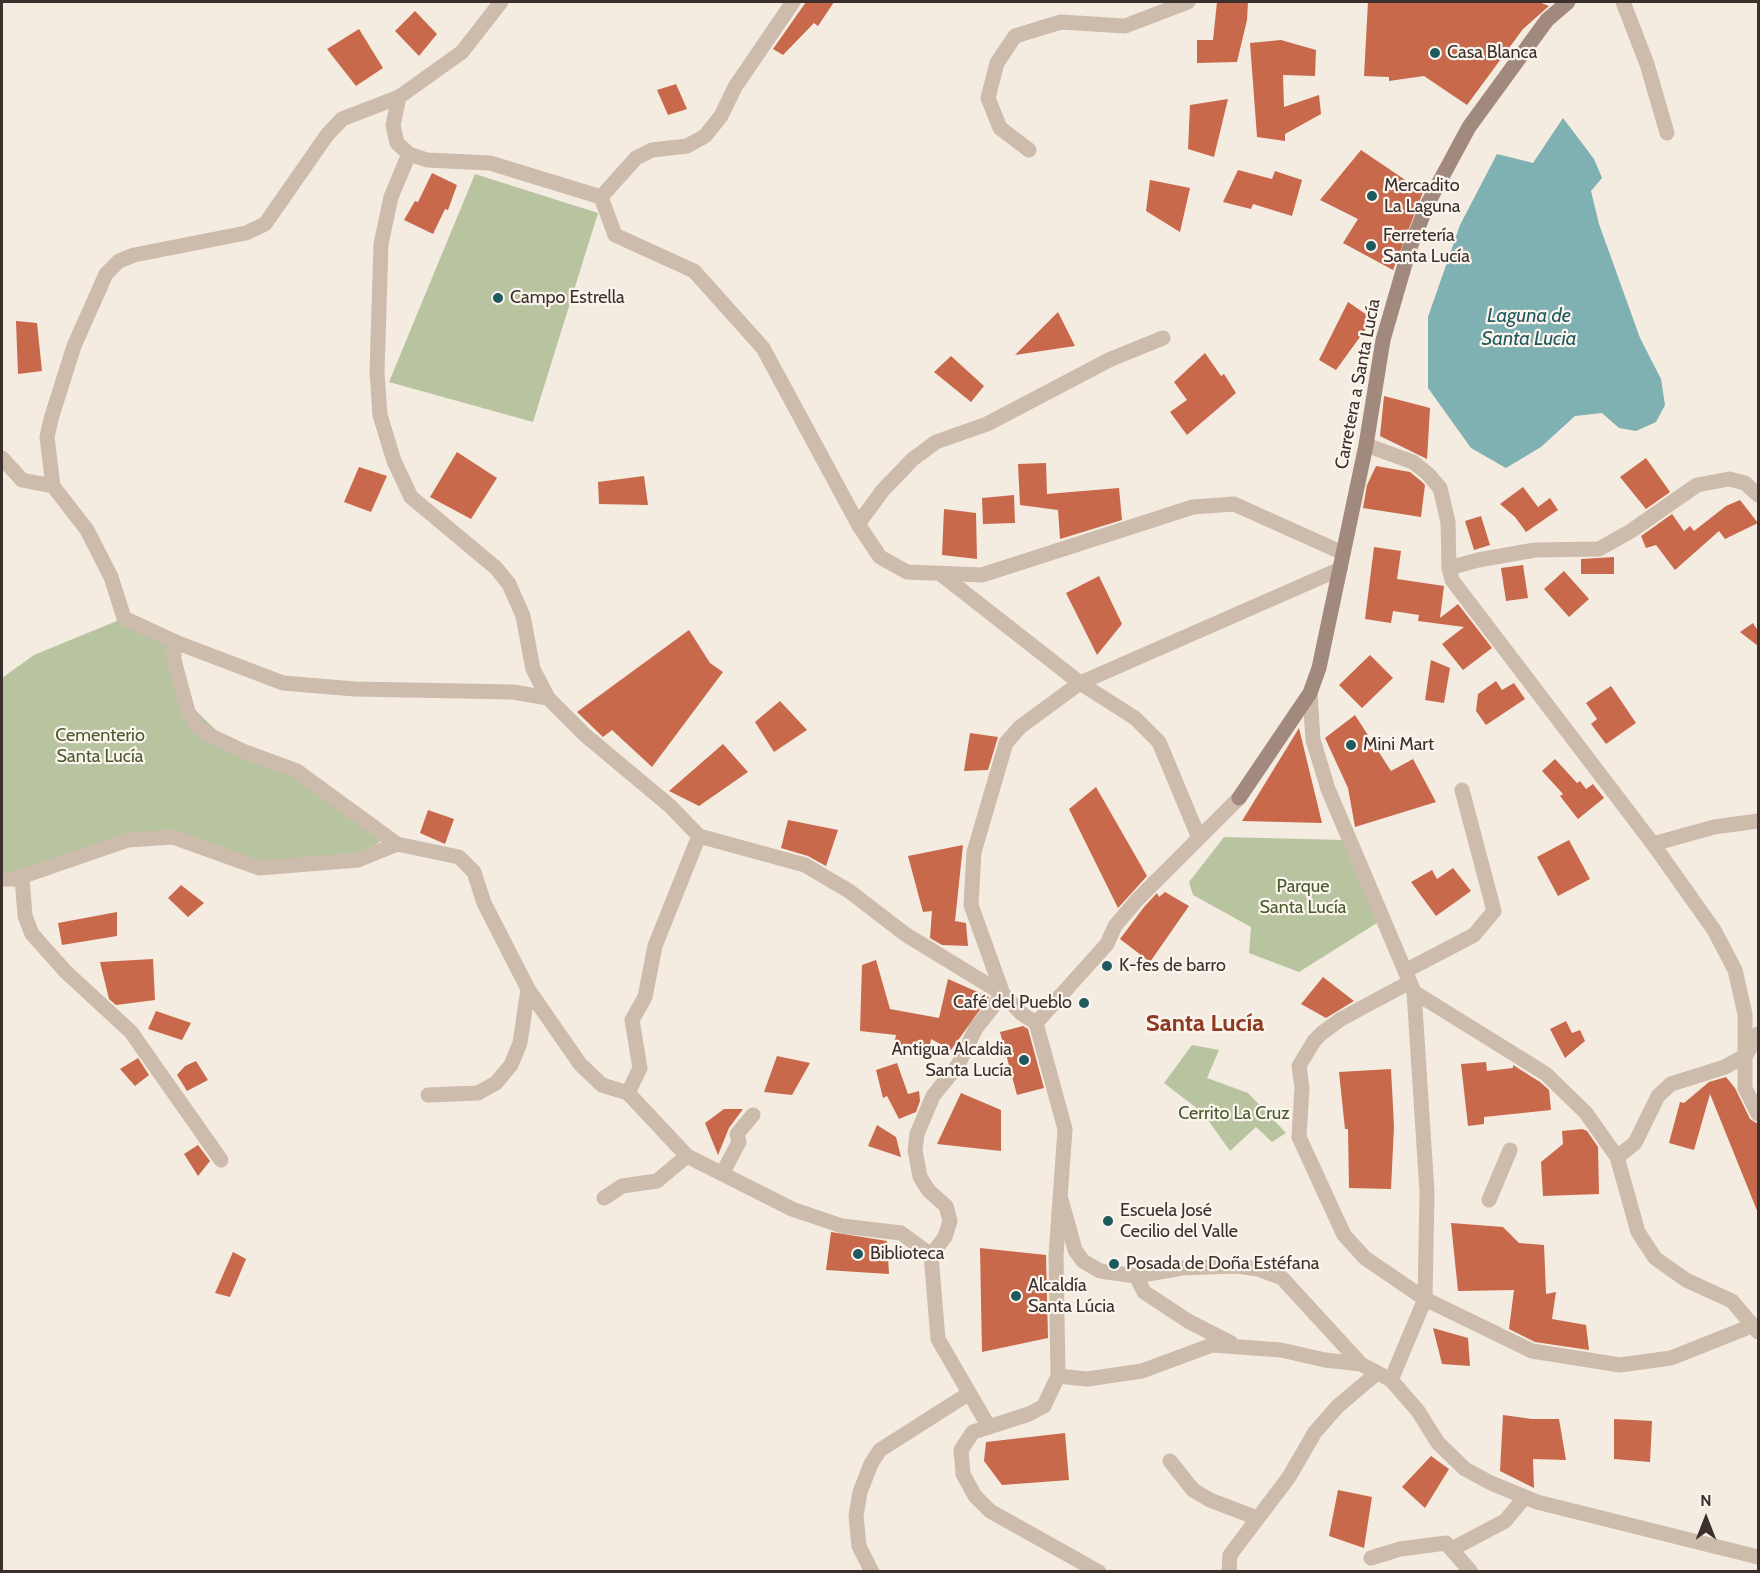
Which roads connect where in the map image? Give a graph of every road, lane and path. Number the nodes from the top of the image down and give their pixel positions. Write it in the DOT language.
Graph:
graph roads {
  1 [pos="501,2"];
  2 [pos="793,2"];
  3 [pos="1188,2"];
  4 [pos="1568,2"];
  5 [pos="1623,2"];
  6 [pos="399,97"];
  7 [pos="1667,133"];
  8 [pos="1029,150"];
  9 [pos="409,154"];
  10 [pos="601,197"];
  11 [pos="1163,338"];
  12 [pos="1366,445"];
  13 [pos="2,458"];
  14 [pos="53,486"];
  15 [pos="1758,495"];
  16 [pos="858,524"];
  17 [pos="1343,553"];
  18 [pos="1449,568"];
  19 [pos="1340,569"];
  20 [pos="942,575"];
  21 [pos="178,643"];
  22 [pos="1080,683"];
  23 [pos="1310,693"];
  24 [pos="548,698"];
  25 [pos="1462,790"];
  26 [pos="1239,798"];
  27 [pos="1758,821"];
  28 [pos="699,836"];
  29 [pos="1199,838"];
  30 [pos="397,844"];
  31 [pos="1653,844"];
  32 [pos="22,876"];
  33 [pos="2,879"];
  34 [pos="1410,982"];
  35 [pos="528,989"];
  36 [pos="1003,994"];
  37 [pos="1036,1023"];
  38 [pos="1758,1034"];
  39 [pos="1746,1055"];
  40 [pos="628,1093"];
  41 [pos="429,1095"];
  42 [pos="1758,1114"];
  43 [pos="753,1115"];
  44 [pos="1510,1150"];
  45 [pos="687,1156"];
  46 [pos="1617,1157"];
  47 [pos="221,1160"];
  48 [pos="722,1174"];
  49 [pos="604,1198"];
  50 [pos="1061,1199"];
  51 [pos="1489,1200"];
  52 [pos="931,1255"];
  53 [pos="1136,1276"];
  54 [pos="1425,1299"];
  55 [pos="1756,1328"];
  56 [pos="1237,1346"];
  57 [pos="1361,1364"];
  58 [pos="1058,1376"];
  59 [pos="1384,1376"];
  60 [pos="968,1394"];
  61 [pos="989,1427"];
  62 [pos="1170,1461"];
  63 [pos="1525,1497"];
  64 [pos="1257,1518"];
  65 [pos="1452,1549"];
  66 [pos="1758,1557"];
  67 [pos="1371,1558"];
  68 [pos="872,1572"];
  69 [pos="1099,1572"];
  70 [pos="1229,1572"];
  71 [pos="1471,1572"];
  1 -- 6 [label="street"];
  2 -- 10 [label="street"];
  3 -- 8 [label="street"];
  4 -- 12 [label="main road, Carretera a Santa Lucía"];
  5 -- 7 [label="street"];
  6 -- 9 [label="street"];
  6 -- 14 [label="street"];
  9 -- 10 [label="street"];
  9 -- 24 [label="street"];
  10 -- 16 [label="street"];
  11 -- 16 [label="street"];
  12 -- 17 [label="main road, Carretera a Santa Lucía"];
  12 -- 18 [label="street"];
  13 -- 14 [label="street"];
  14 -- 21 [label="street"];
  15 -- 18 [label="street"];
  16 -- 20 [label="street"];
  17 -- 19 [label="main road, Carretera a Santa Lucía"];
  17 -- 20 [label="street"];
  18 -- 31 [label="street"];
  19 -- 22 [label="street"];
  19 -- 23 [label="main road, Carretera a Santa Lucía"];
  20 -- 22 [label="street"];
  21 -- 24 [label="street"];
  21 -- 30 [label="street"];
  22 -- 29 [label="street"];
  22 -- 36 [label="street"];
  23 -- 26 [label="main road, Carretera a Santa Lucía"];
  23 -- 34 [label="street"];
  24 -- 28 [label="street"];
  25 -- 34 [label="street"];
  26 -- 29 [label="street"];
  27 -- 31 [label="street"];
  28 -- 36 [label="street"];
  28 -- 40 [label="street"];
  29 -- 37 [label="street"];
  30 -- 32 [label="street"];
  30 -- 35 [label="street"];
  31 -- 39 [label="street"];
  32 -- 33 [label="street"];
  32 -- 47 [label="street"];
  34 -- 46 [label="street"];
  34 -- 54 [label="street"];
  34 -- 54 [label="street"];
  35 -- 40 [label="street"];
  35 -- 41 [label="street"];
  36 -- 37 [label="street"];
  36 -- 52 [label="street"];
  37 -- 50 [label="street"];
  38 -- 39 [label="street"];
  39 -- 42 [label="street"];
  39 -- 46 [label="street"];
  40 -- 45 [label="street"];
  43 -- 48 [label="street"];
  44 -- 51 [label="street"];
  45 -- 48 [label="street"];
  45 -- 49 [label="street"];
  46 -- 55 [label="street"];
  48 -- 52 [label="street"];
  50 -- 53 [label="street"];
  50 -- 58 [label="street"];
  52 -- 60 [label="street"];
  53 -- 56 [label="street"];
  53 -- 57 [label="street"];
  54 -- 55 [label="street"];
  54 -- 59 [label="street"];
  56 -- 57 [label="street"];
  56 -- 58 [label="street"];
  57 -- 59 [label="street"];
  58 -- 61 [label="street"];
  59 -- 63 [label="street"];
  59 -- 64 [label="street"];
  60 -- 61 [label="street"];
  60 -- 68 [label="street"];
  61 -- 69 [label="street"];
  62 -- 64 [label="street"];
  63 -- 65 [label="street"];
  63 -- 66 [label="street"];
  64 -- 70 [label="street"];
  65 -- 67 [label="street"];
  65 -- 71 [label="street"];
}
